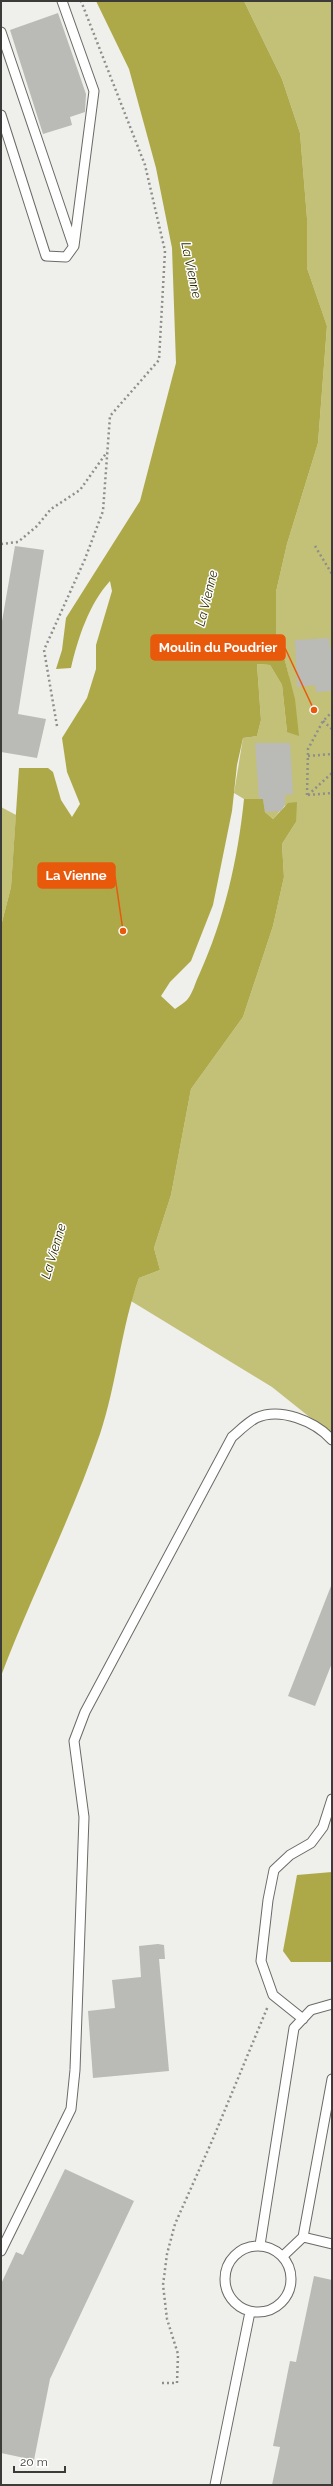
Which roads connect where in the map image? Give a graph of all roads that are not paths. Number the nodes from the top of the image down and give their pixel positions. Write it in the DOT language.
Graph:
graph roads {
  1 [pos="62,1"];
  2 [pos="1,32"];
  3 [pos="1,115"];
  4 [pos="74,246"];
  5 [pos="332,1440"];
  6 [pos="332,1799"];
  7 [pos="332,2004"];
  8 [pos="302,2019"];
  9 [pos="332,2079"];
  10 [pos="303,2238"];
  11 [pos="332,2244"];
  12 [pos="260,2245"];
  13 [pos="1,2251"];
  14 [pos="283,2256"];
  15 [pos="250,2312"];
  16 [pos="215,2485"];
  1 -- 4 [label="lane"];
  2 -- 4 [label="lane"];
  3 -- 4 [label="lane"];
  5 -- 13 [label="lane"];
  6 -- 8 [label="lane"];
  7 -- 8 [label="lane"];
  8 -- 12 [label="lane"];
  9 -- 10 [label="lane"];
  10 -- 11 [label="lane"];
  10 -- 14 [label="lane"];
  12 -- 14 [label="lane"];
  12 -- 15 [label="lane"];
  14 -- 15 [label="lane"];
  15 -- 16 [label="lane"];
}
